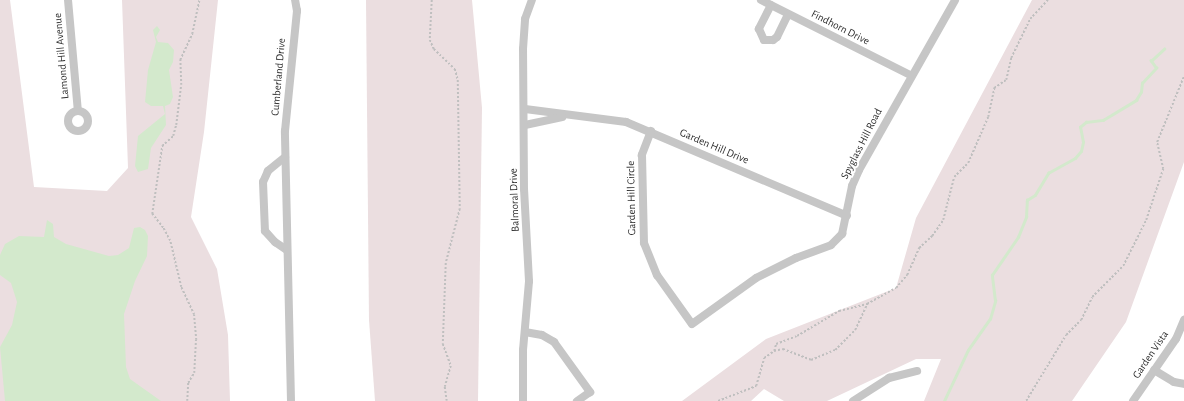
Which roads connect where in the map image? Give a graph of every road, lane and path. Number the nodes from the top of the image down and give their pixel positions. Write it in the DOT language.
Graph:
graph roads {
  1 [pos="68,0"];
  2 [pos="199,0"];
  3 [pos="295,0"];
  4 [pos="432,0"];
  5 [pos="532,0"];
  6 [pos="761,0"];
  7 [pos="955,0"];
  8 [pos="1048,0"];
  9 [pos="771,5"];
  10 [pos="788,14"];
  11 [pos="910,76"];
  12 [pos="1184,76"];
  13 [pos="525,109"];
  14 [pos="78,111"];
  15 [pos="568,116"];
  16 [pos="525,125"];
  17 [pos="651,131"];
  18 [pos="285,157"];
  19 [pos="846,216"];
  20 [pos="288,250"];
  21 [pos="867,304"];
  22 [pos="1184,320"];
  23 [pos="692,324"];
  24 [pos="525,332"];
  25 [pos="774,351"];
  26 [pos="1154,370"];
  27 [pos="917,371"];
  28 [pos="1184,384"];
  29 [pos="187,401"];
  30 [pos="291,401"];
  31 [pos="447,401"];
  32 [pos="523,401"];
  33 [pos="577,401"];
  34 [pos="718,401"];
  35 [pos="853,401"];
  36 [pos="1026,401"];
  37 [pos="1133,401"];
  1 -- 14 [label="street, Lamond Hill Avenue"];
  2 -- 29 [label="path"];
  3 -- 18 [label="street, Cumberland Drive"];
  4 -- 31 [label="path"];
  5 -- 13 [label="street, Balmoral Drive"];
  6 -- 9 [label="street, Findhorn Drive"];
  7 -- 11 [label="street, Spyglass Hill Road"];
  8 -- 21 [label="path"];
  9 -- 10 [label="street, Findhorn Drive"];
  9 -- 10 [label="street"];
  10 -- 11 [label="street, Findhorn Drive"];
  11 -- 19 [label="street, Spyglass Hill Road"];
  12 -- 36 [label="path"];
  13 -- 15 [label="street, Garden Hill Drive"];
  13 -- 16 [label="street, Balmoral Drive"];
  15 -- 16 [label="street, Garden Hill Drive"];
  15 -- 17 [label="street, Garden Hill Drive"];
  16 -- 24 [label="street, Balmoral Drive"];
  17 -- 19 [label="street, Garden Hill Drive"];
  17 -- 23 [label="street, Garden Hill Circle"];
  18 -- 20 [label="street, Cumberland Drive"];
  18 -- 20 [label="street"];
  19 -- 23 [label="street, Spyglass Hill Road"];
  20 -- 30 [label="street, Cumberland Drive"];
  21 -- 25 [label="path"];
  21 -- 25 [label="path"];
  22 -- 26 [label="street, Garden Vista"];
  24 -- 32 [label="street, Balmoral Drive"];
  24 -- 33 [label="street"];
  25 -- 34 [label="path"];
  26 -- 28 [label="street"];
  26 -- 37 [label="street, Garden Vista"];
  27 -- 35 [label="street"];
}
